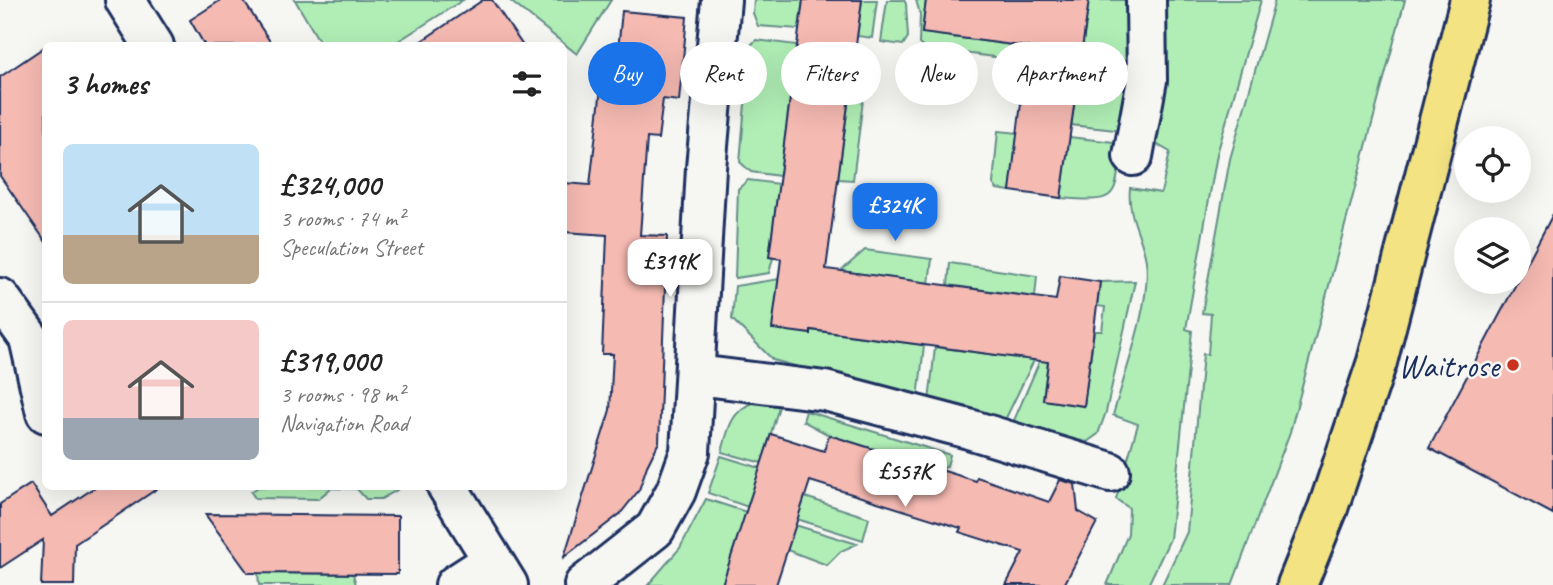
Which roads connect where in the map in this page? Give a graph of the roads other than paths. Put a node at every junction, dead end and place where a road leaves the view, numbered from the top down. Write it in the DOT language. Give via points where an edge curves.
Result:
graph roads {
  1 [pos="125,0"];
  2 [pos="720,0"];
  3 [pos="1146,0"];
  4 [pos="1470,0"];
  5 [pos="151,42"];
  6 [pos="1133,156"];
  7 [pos="0,298"];
  8 [pos="697,375"];
  9 [pos="42,395"];
  10 [pos="1110,472"];
  11 [pos="449,490"];
  12 [pos="500,573"];
  13 [pos="455,585"];
  14 [pos="584,585"];
  15 [pos="1297,585"];
  1 -- 5 [label="street"];
  2 -- 8 [label="street" via="706,169"];
  3 -- 6 [label="street" via="1147,80"];
  4 -- 15 [label="main road" via="1377,362"];
  7 -- 9 [label="street" via="29,338"];
  8 -- 10 [label="street" via="825,391"];
  8 -- 14 [label="street" via="690,452 676,491 655,529"];
  11 -- 12 [label="street"];
  12 -- 13 [label="street"];
}
